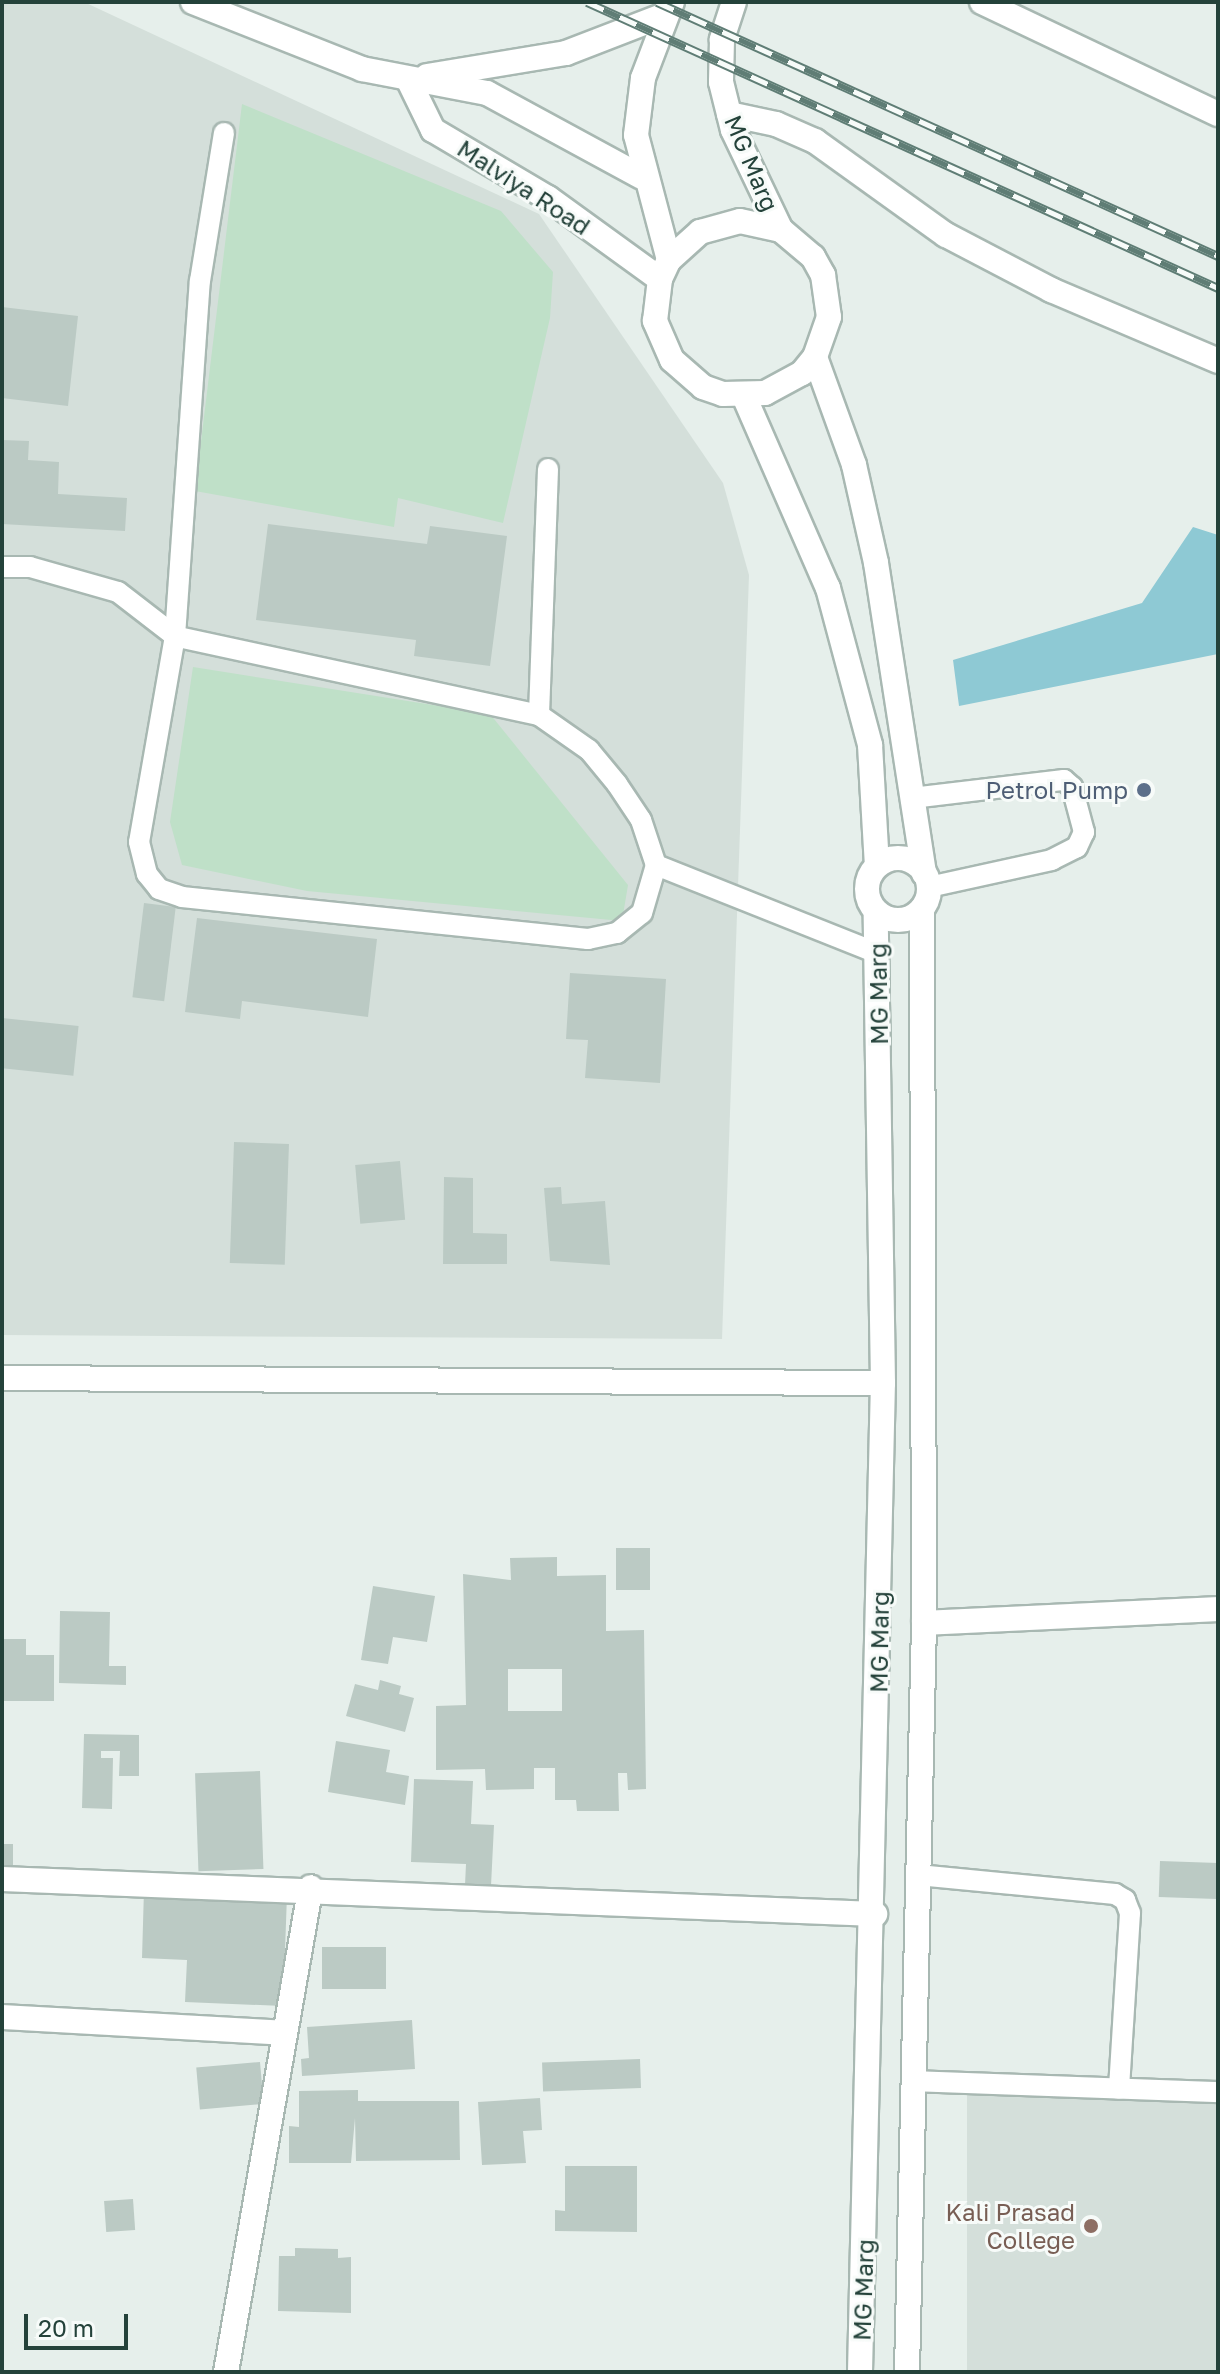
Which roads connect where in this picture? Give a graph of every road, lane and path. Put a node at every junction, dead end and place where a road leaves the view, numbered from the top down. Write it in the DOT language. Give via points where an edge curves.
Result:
graph roads {
  1 [pos="193,2"];
  2 [pos="734,2"];
  3 [pos="982,2"];
  4 [pos="670,8"];
  5 [pos="408,79"];
  6 [pos="729,114"];
  7 [pos="1218,114"];
  8 [pos="224,133"];
  9 [pos="642,177"];
  10 [pos="781,230"];
  11 [pos="664,270"];
  12 [pos="815,357"];
  13 [pos="1218,361"];
  14 [pos="744,396"];
  15 [pos="548,469"];
  16 [pos="2,567"];
  17 [pos="175,636"];
  18 [pos="539,715"];
  19 [pos="912,798"];
  20 [pos="656,865"];
  21 [pos="877,866"];
  22 [pos="925,890"];
  23 [pos="876,912"];
  24 [pos="877,953"];
  25 [pos="2,1378"];
  26 [pos="883,1383"];
  27 [pos="1218,1609"];
  28 [pos="924,1623"];
  29 [pos="918,1875"];
  30 [pos="2,1879"];
  31 [pos="311,1887"];
  32 [pos="875,1914"];
  33 [pos="2,2017"];
  34 [pos="285,2033"];
  35 [pos="914,2081"];
  36 [pos="1119,2089"];
  37 [pos="1218,2092"];
  38 [pos="226,2372"];
  39 [pos="860,2372"];
  40 [pos="907,2372"];
  1 -- 5 [label="main road" via="362,69"];
  2 -- 6 [label="main road, MG Marg" via="722,40 721,82"];
  3 -- 7 [label="main road"];
  4 -- 5 [label="main road" via="566,53"];
  4 -- 9 [label="main road" via="643,78 636,135"];
  5 -- 9 [label="main road" via="487,93"];
  5 -- 11 [label="main road, Malviya Road" via="433,130"];
  6 -- 10 [label="main road, MG Marg"];
  6 -- 13 [label="main road" via="815,141 946,235 1051,290"];
  8 -- 17 [label="lane" via="200,281"];
  9 -- 11 [label="main road"];
  10 -- 11 [label="main road" via="740,221 719,224 700,232"];
  10 -- 12 [label="main road" via="813,257 826,286 829,317"];
  11 -- 14 [label="main road" via="655,321 672,360 703,387"];
  12 -- 14 [label="main road" via="785,385"];
  12 -- 19 [label="main road" via="854,465 876,563"];
  14 -- 21 [label="main road, MG Marg" via="828,588 870,745"];
  15 -- 18 [label="lane"];
  16 -- 17 [label="lane" via="30,567 118,592"];
  17 -- 18 [label="lane"];
  17 -- 20 [label="lane" via="139,842 147,874 159,889 182,897 588,939 617,933 642,913"];
  18 -- 20 [label="lane" via="589,750 617,784 641,820"];
  19 -- 22 [label="main road"];
  19 -- 22 [label="lane" via="1064,780 1072,787 1084,832 1077,847 1052,860"];
  20 -- 24 [label="lane"];
  21 -- 22 [label="main road" via="905,859"];
  21 -- 23 [label="main road, MG Marg" via="867,893"];
  22 -- 23 [label="main road, MG Marg" via="895,920"];
  22 -- 28 [label="main road"];
  23 -- 24 [label="main road, MG Marg"];
  24 -- 26 [label="main road, MG Marg"];
  25 -- 26 [label="main road"];
  26 -- 32 [label="main road, MG Marg"];
  27 -- 28 [label="main road"];
  28 -- 29 [label="main road"];
  29 -- 35 [label="main road"];
  29 -- 36 [label="lane" via="1115,1894 1125,1900 1130,1913"];
  30 -- 31 [label="main road"];
  31 -- 32 [label="main road"];
  31 -- 34 [label="main road"];
  32 -- 39 [label="main road, MG Marg"];
  33 -- 34 [label="main road"];
  34 -- 38 [label="main road"];
  35 -- 36 [label="lane"];
  35 -- 40 [label="main road"];
  36 -- 37 [label="lane"];
}
